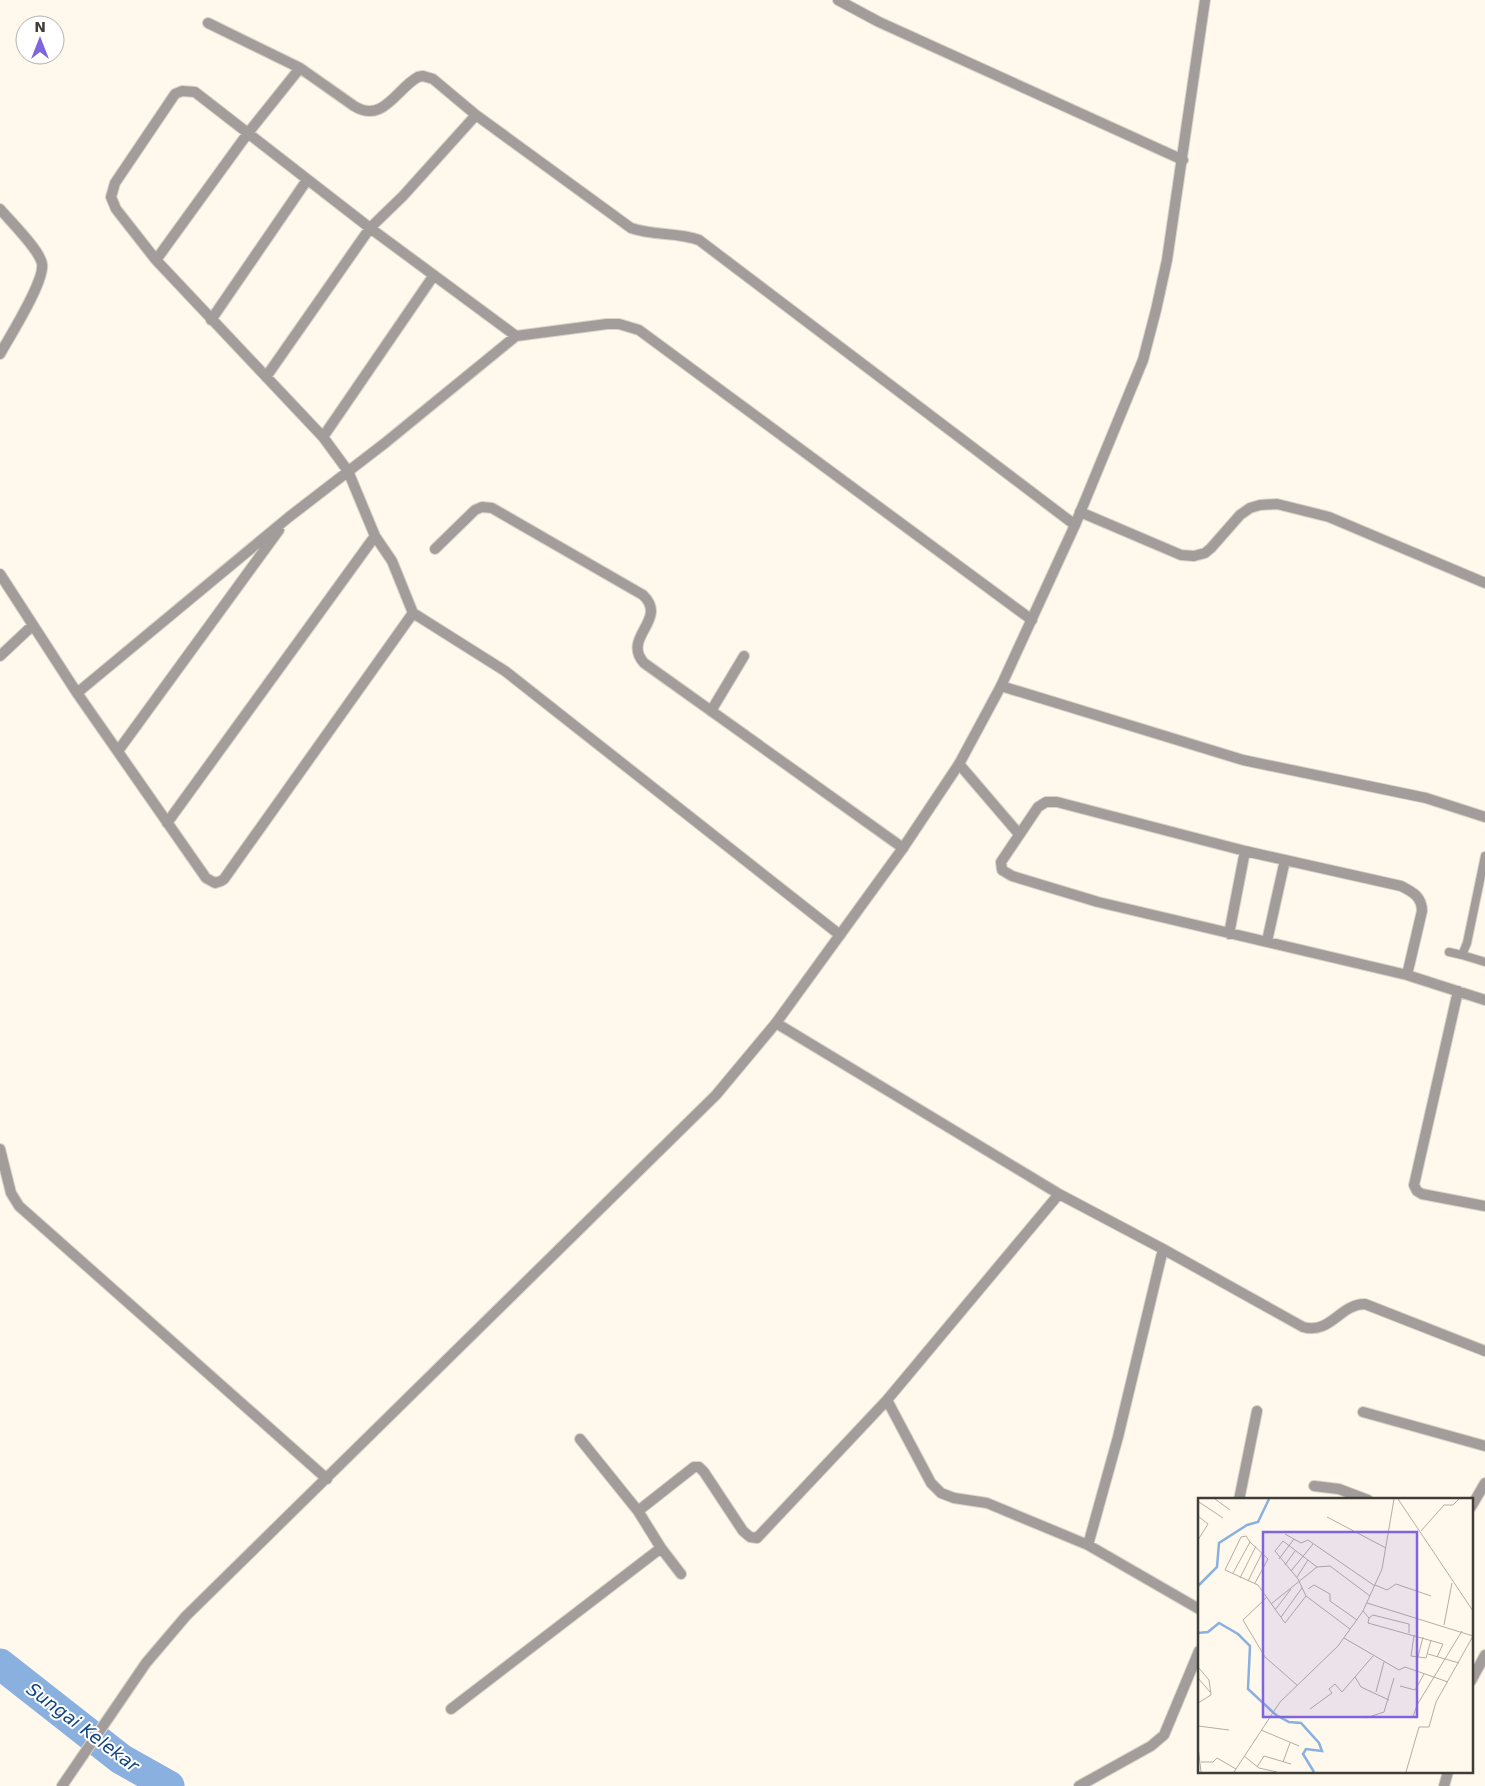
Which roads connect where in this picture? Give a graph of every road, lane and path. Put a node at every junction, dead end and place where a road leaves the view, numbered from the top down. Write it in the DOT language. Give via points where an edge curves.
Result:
graph roads {
  1 [pos="838,0"];
  2 [pos="1205,0"];
  3 [pos="208,23"];
  4 [pos="300,68"];
  5 [pos="476,116"];
  6 [pos="248,133"];
  7 [pos="1183,160"];
  8 [pos="307,180"];
  9 [pos="0,209"];
  10 [pos="370,228"];
  11 [pos="156,260"];
  12 [pos="434,275"];
  13 [pos="211,320"];
  14 [pos="516,336"];
  15 [pos="0,354"];
  16 [pos="266,377"];
  17 [pos="323,437"];
  18 [pos="348,472"];
  19 [pos="1080,512"];
  20 [pos="289,517"];
  21 [pos="1075,525"];
  22 [pos="375,536"];
  23 [pos="436,549"];
  24 [pos="0,574"];
  25 [pos="1485,583"];
  26 [pos="413,614"];
  27 [pos="1032,620"];
  28 [pos="33,625"];
  29 [pos="0,656"];
  30 [pos="744,656"];
  31 [pos="1001,686"];
  32 [pos="77,693"];
  33 [pos="711,711"];
  34 [pos="118,751"];
  35 [pos="959,764"];
  36 [pos="1485,817"];
  37 [pos="168,823"];
  38 [pos="1019,834"];
  39 [pos="903,848"];
  40 [pos="1245,851"];
  41 [pos="1485,856"];
  42 [pos="1285,860"];
  43 [pos="1229,934"];
  44 [pos="840,935"];
  45 [pos="1267,941"];
  46 [pos="1449,952"];
  47 [pos="1462,955"];
  48 [pos="1485,962"];
  49 [pos="1407,975"];
  50 [pos="1458,991"];
  51 [pos="1485,1000"];
  52 [pos="776,1022"];
  53 [pos="0,1149"];
  54 [pos="1059,1194"];
  55 [pos="1485,1206"];
  56 [pos="1164,1248"];
  57 [pos="1485,1350"];
  58 [pos="887,1400"];
  59 [pos="1257,1411"];
  60 [pos="1363,1412"];
  61 [pos="580,1440"];
  62 [pos="1485,1446"];
  63 [pos="327,1479"];
  64 [pos="1485,1483"];
  65 [pos="1314,1486"];
  66 [pos="1239,1498"];
  67 [pos="1363,1498"];
  68 [pos="1472,1505"];
  69 [pos="638,1511"];
  70 [pos="1088,1545"];
  71 [pos="661,1548"];
  72 [pos="681,1574"];
  73 [pos="1198,1608"];
  74 [pos="1198,1652"];
  75 [pos="1485,1655"];
  76 [pos="1472,1679"];
  77 [pos="450,1709"];
  78 [pos="62,1786"];
  79 [pos="1079,1786"];
  1 -- 7 [label="street" via="879,22"];
  2 -- 7 [label="street"];
  3 -- 4 [label="street"];
  4 -- 5 [label="street" via="358,108 372,111 382,108 414,79 426,76 433,78"];
  4 -- 6 [label="street"];
  5 -- 10 [label="street"];
  5 -- 21 [label="street" via="632,228 699,240"];
  6 -- 8 [label="street"];
  6 -- 11 [label="street"];
  6 -- 11 [label="street" via="194,92 174,94 168,102 115,183 111,196 116,209"];
  7 -- 19 [label="street" via="1167,260 1142,360"];
  8 -- 10 [label="street"];
  8 -- 13 [label="street"];
  9 -- 15 [label="street" via="39,254 42,274"];
  10 -- 12 [label="street"];
  10 -- 16 [label="street"];
  11 -- 13 [label="street"];
  12 -- 14 [label="street"];
  12 -- 17 [label="street"];
  13 -- 16 [label="street"];
  14 -- 18 [label="street"];
  14 -- 27 [label="street" via="607,324 639,330"];
  16 -- 17 [label="street"];
  17 -- 18 [label="street"];
  18 -- 20 [label="street"];
  18 -- 22 [label="street"];
  19 -- 21 [label="street"];
  19 -- 25 [label="street" via="1181,555 1194,556 1211,548 1250,508 1277,504 1329,517"];
  20 -- 32 [label="street"];
  20 -- 34 [label="street"];
  21 -- 27 [label="street"];
  22 -- 26 [label="street" via="392,561"];
  22 -- 37 [label="street"];
  23 -- 33 [label="street" via="475,510 492,508 643,595 652,610 638,639 640,659"];
  24 -- 28 [label="street"];
  26 -- 37 [label="street" via="221,881 212,882 206,878"];
  26 -- 44 [label="street" via="505,672"];
  27 -- 31 [label="street"];
  28 -- 29 [label="street"];
  28 -- 32 [label="street"];
  30 -- 33 [label="street"];
  31 -- 35 [label="street"];
  31 -- 36 [label="street" via="1244,760 1426,798"];
  32 -- 34 [label="street"];
  33 -- 39 [label="street"];
  34 -- 37 [label="street"];
  35 -- 38 [label="street"];
  35 -- 39 [label="street"];
  38 -- 40 [label="street" via="1042,804 1057,802"];
  38 -- 43 [label="street" via="1001,862 1002,870 1012,876 1098,902"];
  39 -- 44 [label="street"];
  40 -- 42 [label="street"];
  40 -- 43 [label="street"];
  41 -- 47 [label="lane"];
  42 -- 45 [label="street"];
  42 -- 49 [label="street" via="1402,886 1412,892 1422,911"];
  43 -- 45 [label="street"];
  44 -- 52 [label="street"];
  45 -- 49 [label="street"];
  46 -- 47 [label="lane"];
  47 -- 48 [label="lane"];
  49 -- 50 [label="street"];
  50 -- 51 [label="street"];
  50 -- 55 [label="street" via="1414,1185 1422,1194"];
  52 -- 54 [label="street"];
  52 -- 63 [label="street" via="716,1095"];
  53 -- 63 [label="street" via="12,1193 19,1206"];
  54 -- 56 [label="street"];
  54 -- 58 [label="street"];
  56 -- 57 [label="street" via="1303,1327 1322,1327 1352,1307 1365,1304"];
  56 -- 70 [label="street"];
  58 -- 69 [label="street" via="757,1538 743,1531 697,1466"];
  58 -- 70 [label="street" via="931,1483 941,1493 987,1503"];
  59 -- 66 [label="street"];
  60 -- 62 [label="street"];
  61 -- 69 [label="street"];
  63 -- 78 [label="street" via="165,1638"];
  64 -- 68 [label="street"];
  65 -- 67 [label="street" via="1339,1489"];
  69 -- 71 [label="street"];
  70 -- 73 [label="street"];
  71 -- 72 [label="street"];
  71 -- 77 [label="street"];
  74 -- 79 [label="street" via="1164,1736"];
  75 -- 76 [label="street"];
}
